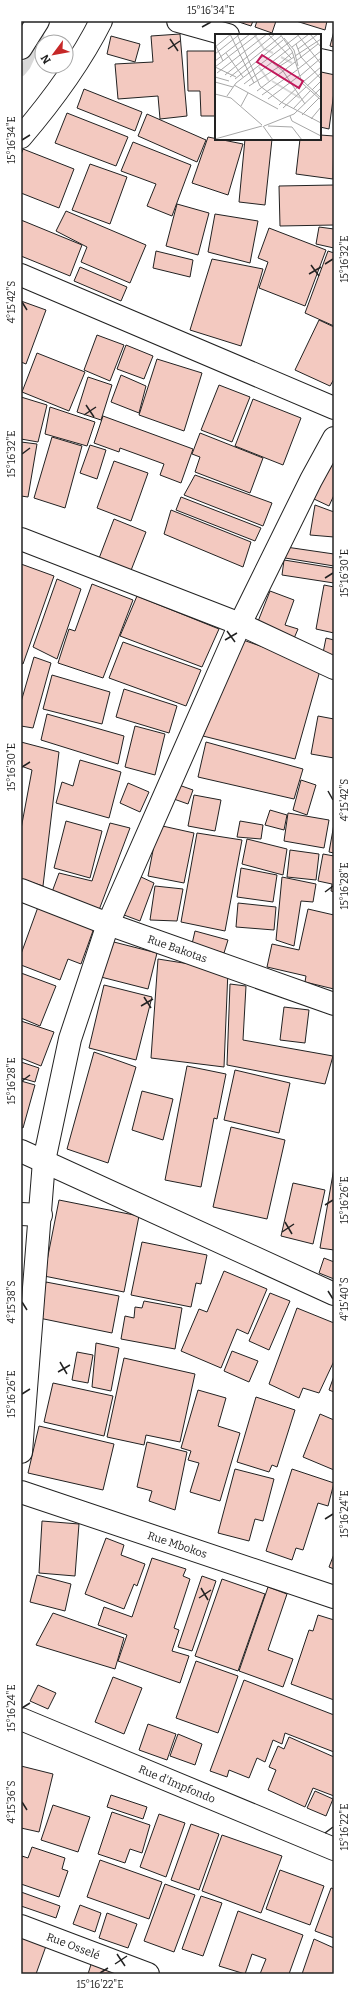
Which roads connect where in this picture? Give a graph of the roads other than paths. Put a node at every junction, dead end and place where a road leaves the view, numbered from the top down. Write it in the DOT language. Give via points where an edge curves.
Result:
graph roads {
  1 [pos="38,21"];
  2 [pos="101,21"];
  3 [pos="178,21"];
  4 [pos="224,34"];
  5 [pos="21,48"];
  6 [pos="321,60"];
  7 [pos="334,63"];
  8 [pos="21,137"];
  9 [pos="21,275"];
  10 [pos="334,408"];
  11 [pos="334,438"];
  12 [pos="21,539"];
  13 [pos="240,624"];
  14 [pos="334,668"];
  15 [pos="21,890"];
  16 [pos="108,924"];
  17 [pos="334,1004"];
  18 [pos="21,1151"];
  19 [pos="44,1161"];
  20 [pos="31,1215"];
  21 [pos="334,1294"];
  22 [pos="21,1452"];
  23 [pos="21,1492"];
  24 [pos="334,1597"];
  25 [pos="21,1719"];
  26 [pos="334,1849"];
  27 [pos="21,1926"];
  28 [pos="148,1974"];
  1 -- 5 [label="street"];
  2 -- 8 [label="street" via="48,104"];
  3 -- 4 [label="street"];
  6 -- 7 [label="street"];
  9 -- 10 [label="street"];
  11 -- 13 [label="street"];
  12 -- 13 [label="street"];
  13 -- 14 [label="street"];
  13 -- 16 [label="street"];
  15 -- 16 [label="street, Rue Bakotas"];
  16 -- 17 [label="street, Rue Bakotas"];
  16 -- 19 [label="street" via="70,1039"];
  18 -- 19 [label="street"];
  19 -- 20 [label="street"];
  19 -- 21 [label="street"];
  20 -- 22 [label="street"];
  23 -- 24 [label="street, Rue Mbokos"];
  25 -- 26 [label="street, Rue d'Impfondo"];
  27 -- 28 [label="street, Rue Osselé"];
}
